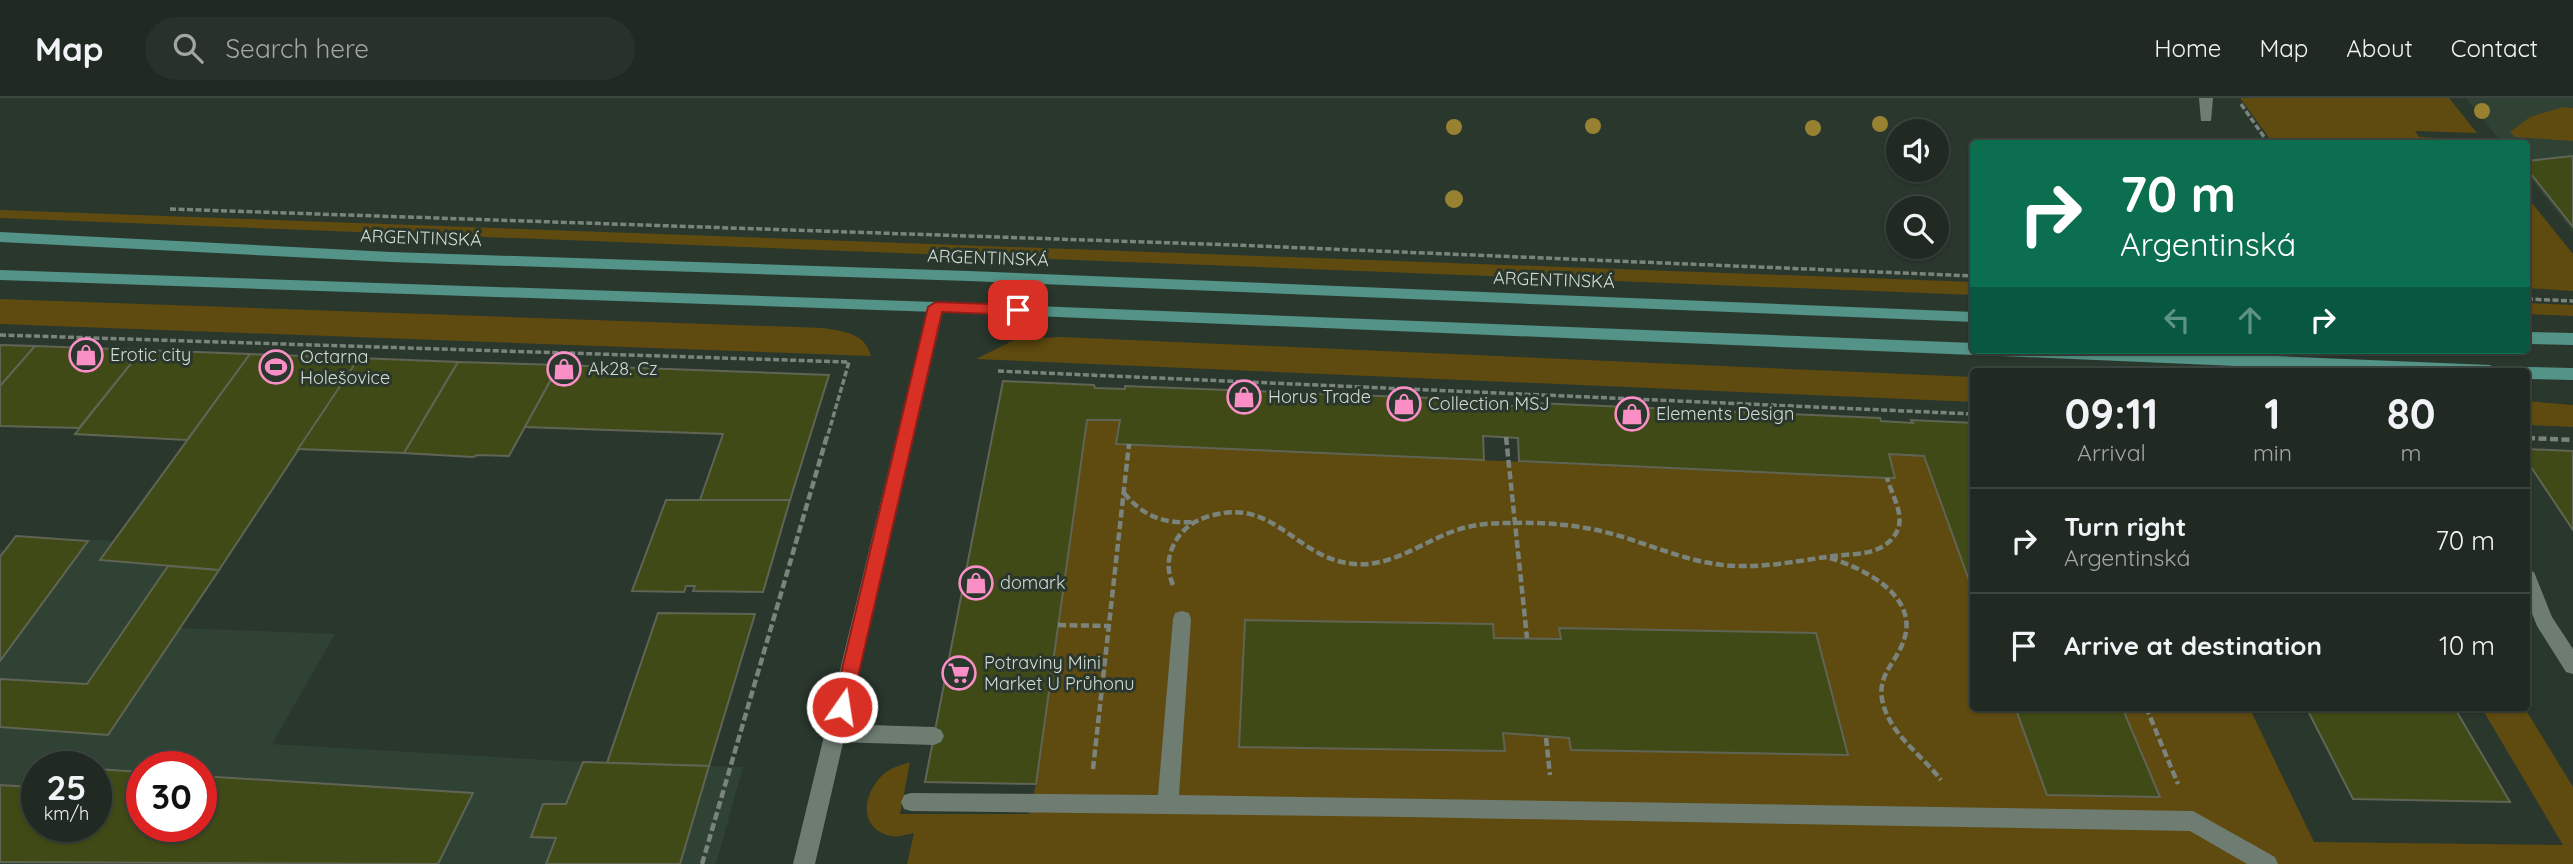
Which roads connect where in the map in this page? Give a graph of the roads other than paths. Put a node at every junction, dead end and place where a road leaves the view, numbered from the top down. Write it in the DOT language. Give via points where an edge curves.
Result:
graph roads {
  1 [pos="2206,98"];
  2 [pos="2206,118"];
  3 [pos="0,237"];
  4 [pos="0,275"];
  5 [pos="936,307"];
  6 [pos="1970,317"];
  7 [pos="2530,338"];
  8 [pos="2573,339"];
  9 [pos="1970,349"];
  10 [pos="2084,354"];
  11 [pos="2376,368"];
  12 [pos="2530,373"];
  13 [pos="2573,374"];
  14 [pos="2530,585"];
  15 [pos="1182,619"];
  16 [pos="2573,666"];
  17 [pos="836,733"];
  18 [pos="934,736"];
  19 [pos="911,803"];
  20 [pos="1168,805"];
  21 [pos="804,864"];
  22 [pos="2267,864"];
  1 -- 2 [label="street"];
  3 -- 6 [label="main road, ARGENTINSKÁ" via="377,256"];
  4 -- 5 [label="main road"];
  5 -- 9 [label="main road"];
  5 -- 17 [label="street"];
  7 -- 8 [label="main road"];
  10 -- 11 [label="main road"];
  12 -- 13 [label="main road"];
  14 -- 16 [label="street" via="2544,620"];
  15 -- 20 [label="street"];
  17 -- 18 [label="street"];
  17 -- 21 [label="street"];
  19 -- 20 [label="street"];
  20 -- 22 [label="street" via="2193,821"];
}
